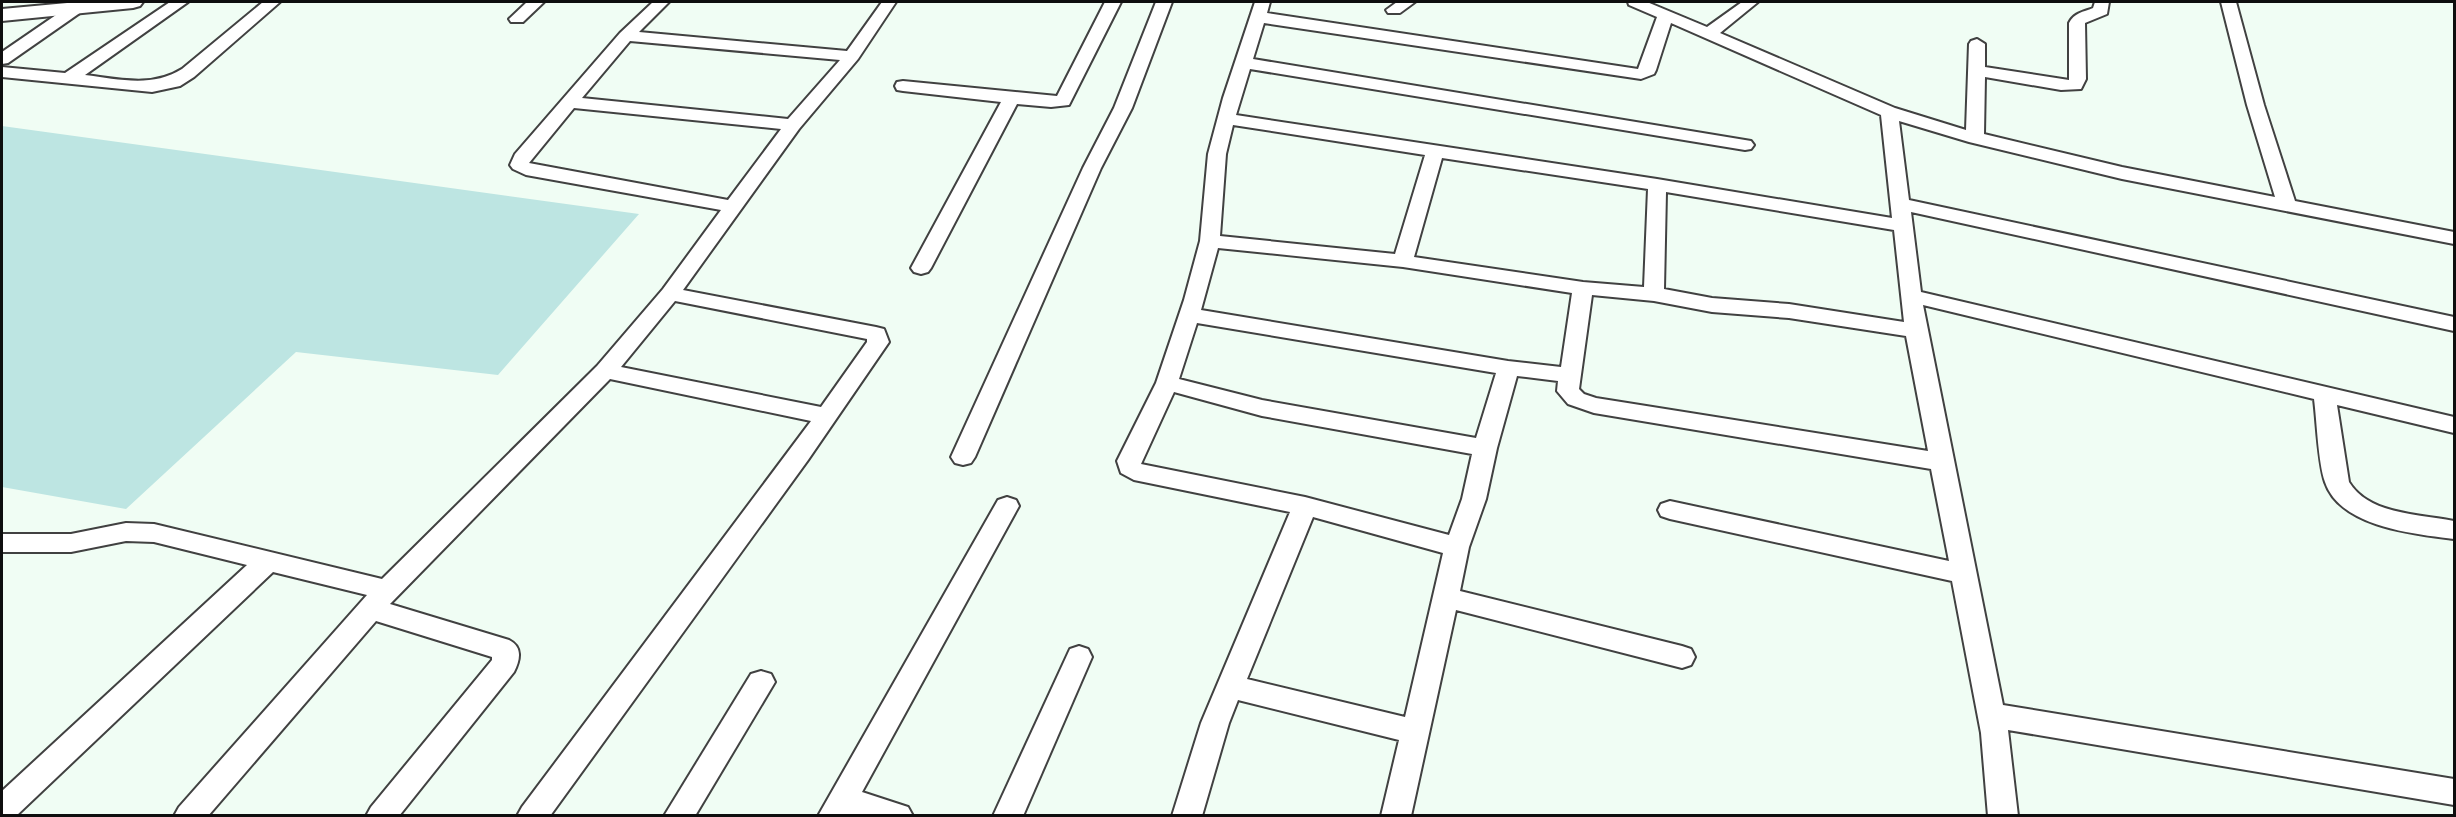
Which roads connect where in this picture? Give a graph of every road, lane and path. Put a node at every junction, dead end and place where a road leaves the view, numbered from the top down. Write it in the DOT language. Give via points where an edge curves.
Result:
graph roads {
  1 [pos="133,2"];
  2 [pos="180,2"];
  3 [pos="272,2"];
  4 [pos="536,2"];
  5 [pos="661,2"];
  6 [pos="889,2"];
  7 [pos="1113,2"];
  8 [pos="1164,2"];
  9 [pos="1751,2"];
  10 [pos="2102,2"];
  11 [pos="2229,2"];
  12 [pos="1643,3"];
  13 [pos="78,7"];
  14 [pos="1261,9"];
  15 [pos="2,15"];
  16 [pos="1666,15"];
  17 [pos="517,19"];
  18 [pos="1709,34"];
  19 [pos="626,36"];
  20 [pos="1977,44"];
  21 [pos="852,56"];
  22 [pos="2,59"];
  23 [pos="1244,63"];
  24 [pos="1976,70"];
  25 [pos="2,72"];
  26 [pos="68,79"];
  27 [pos="903,86"];
  28 [pos="1012,97"];
  29 [pos="570,102"];
  30 [pos="1889,112"];
  31 [pos="1227,119"];
  32 [pos="793,125"];
  33 [pos="1975,138"];
  34 [pos="1745,145"];
  35 [pos="1435,150"];
  36 [pos="1657,184"];
  37 [pos="734,207"];
  38 [pos="2288,207"];
  39 [pos="1902,215"];
  40 [pos="2454,238"];
  41 [pos="1210,241"];
  42 [pos="1403,261"];
  43 [pos="921,268"];
  44 [pos="1583,288"];
  45 [pos="670,294"];
  46 [pos="1654,294"];
  47 [pos="1912,296"];
  48 [pos="1188,315"];
  49 [pos="2454,324"];
  50 [pos="1916,331"];
  51 [pos="1508,368"];
  52 [pos="605,370"];
  53 [pos="1569,375"];
  54 [pos="1167,384"];
  55 [pos="2324,393"];
  56 [pos="827,416"];
  57 [pos="2454,425"];
  58 [pos="1485,448"];
  59 [pos="963,457"];
  60 [pos="1942,462"];
  61 [pos="1007,506"];
  62 [pos="1305,506"];
  63 [pos="1670,510"];
  64 [pos="2454,531"];
  65 [pos="2,543"];
  66 [pos="1457,547"];
  67 [pos="267,562"];
  68 [pos="1964,574"];
  69 [pos="1445,597"];
  70 [pos="379,600"];
  71 [pos="1079,657"];
  72 [pos="1682,657"];
  73 [pos="760,682"];
  74 [pos="1230,687"];
  75 [pos="1991,715"];
  76 [pos="1413,731"];
  77 [pos="2454,792"];
  78 [pos="837,808"];
  79 [pos="2,810"];
  80 [pos="189,816"];
  81 [pos="381,816"];
  82 [pos="532,816"];
  83 [pos="679,816"];
  84 [pos="898,816"];
  85 [pos="1008,816"];
  86 [pos="1187,816"];
  87 [pos="1396,816"];
  88 [pos="2003,816"];
  1 -- 13 [label="street"];
  2 -- 26 [label="street"];
  3 -- 26 [label="street" via="174,82 152,87"];
  4 -- 17 [label="street"];
  5 -- 19 [label="street"];
  6 -- 21 [label="street"];
  7 -- 28 [label="street" via="1063,101"];
  8 -- 59 [label="street" via="1123,108 1092,168"];
  9 -- 18 [label="street"];
  10 -- 24 [label="street" via="2101,11 2077,23 2075,85"];
  11 -- 38 [label="street" via="2271,160"];
  12 -- 16 [label="street"];
  13 -- 15 [label="street"];
  13 -- 22 [label="street"];
  14 -- 16 [label="street" via="1641,74 1648,70"];
  14 -- 23 [label="street"];
  16 -- 18 [label="street"];
  18 -- 30 [label="street"];
  19 -- 21 [label="street"];
  19 -- 29 [label="street"];
  20 -- 24 [label="street"];
  21 -- 32 [label="street"];
  23 -- 31 [label="street"];
  23 -- 34 [label="street"];
  24 -- 33 [label="street"];
  25 -- 26 [label="street"];
  27 -- 28 [label="street"];
  28 -- 43 [label="street"];
  29 -- 32 [label="street"];
  29 -- 37 [label="street" via="521,158 520,166"];
  30 -- 33 [label="street"];
  30 -- 39 [label="street"];
  31 -- 35 [label="street"];
  31 -- 41 [label="street" via="1217,154"];
  32 -- 37 [label="street"];
  33 -- 38 [label="street"];
  35 -- 36 [label="street"];
  35 -- 42 [label="street"];
  36 -- 39 [label="street"];
  36 -- 46 [label="street"];
  37 -- 45 [label="street"];
  38 -- 40 [label="street"];
  39 -- 47 [label="street"];
  39 -- 49 [label="street"];
  41 -- 42 [label="street"];
  41 -- 48 [label="street"];
  42 -- 44 [label="street"];
  44 -- 46 [label="street"];
  44 -- 53 [label="street"];
  45 -- 52 [label="street"];
  45 -- 56 [label="street" via="876,334 879,342"];
  46 -- 50 [label="street"];
  47 -- 50 [label="street"];
  47 -- 55 [label="street"];
  48 -- 51 [label="street"];
  48 -- 54 [label="street"];
  50 -- 60 [label="street"];
  51 -- 53 [label="street"];
  51 -- 58 [label="street"];
  52 -- 56 [label="street"];
  52 -- 70 [label="street"];
  53 -- 60 [label="street" via="1570,394 1594,405"];
  54 -- 58 [label="street" via="1262,408"];
  54 -- 62 [label="street" via="1129,461 1131,470"];
  55 -- 57 [label="street"];
  55 -- 64 [label="street" via="2337,482 2344,495 2353,504 2376,513"];
  56 -- 82 [label="street"];
  58 -- 66 [label="street" via="1474,499"];
  60 -- 68 [label="street"];
  61 -- 78 [label="street"];
  62 -- 66 [label="street"];
  62 -- 74 [label="street"];
  63 -- 68 [label="street"];
  65 -- 67 [label="street" via="71,543 126,532 154,532"];
  66 -- 69 [label="street"];
  67 -- 70 [label="street"];
  67 -- 79 [label="street"];
  68 -- 75 [label="street"];
  69 -- 72 [label="street"];
  69 -- 76 [label="street"];
  70 -- 80 [label="street"];
  70 -- 81 [label="street" via="506,651 505,664"];
  71 -- 85 [label="street"];
  73 -- 83 [label="street"];
  74 -- 76 [label="street"];
  74 -- 86 [label="street"];
  75 -- 77 [label="street"];
  75 -- 88 [label="street"];
  76 -- 87 [label="street"];
  78 -- 84 [label="street"];
}
